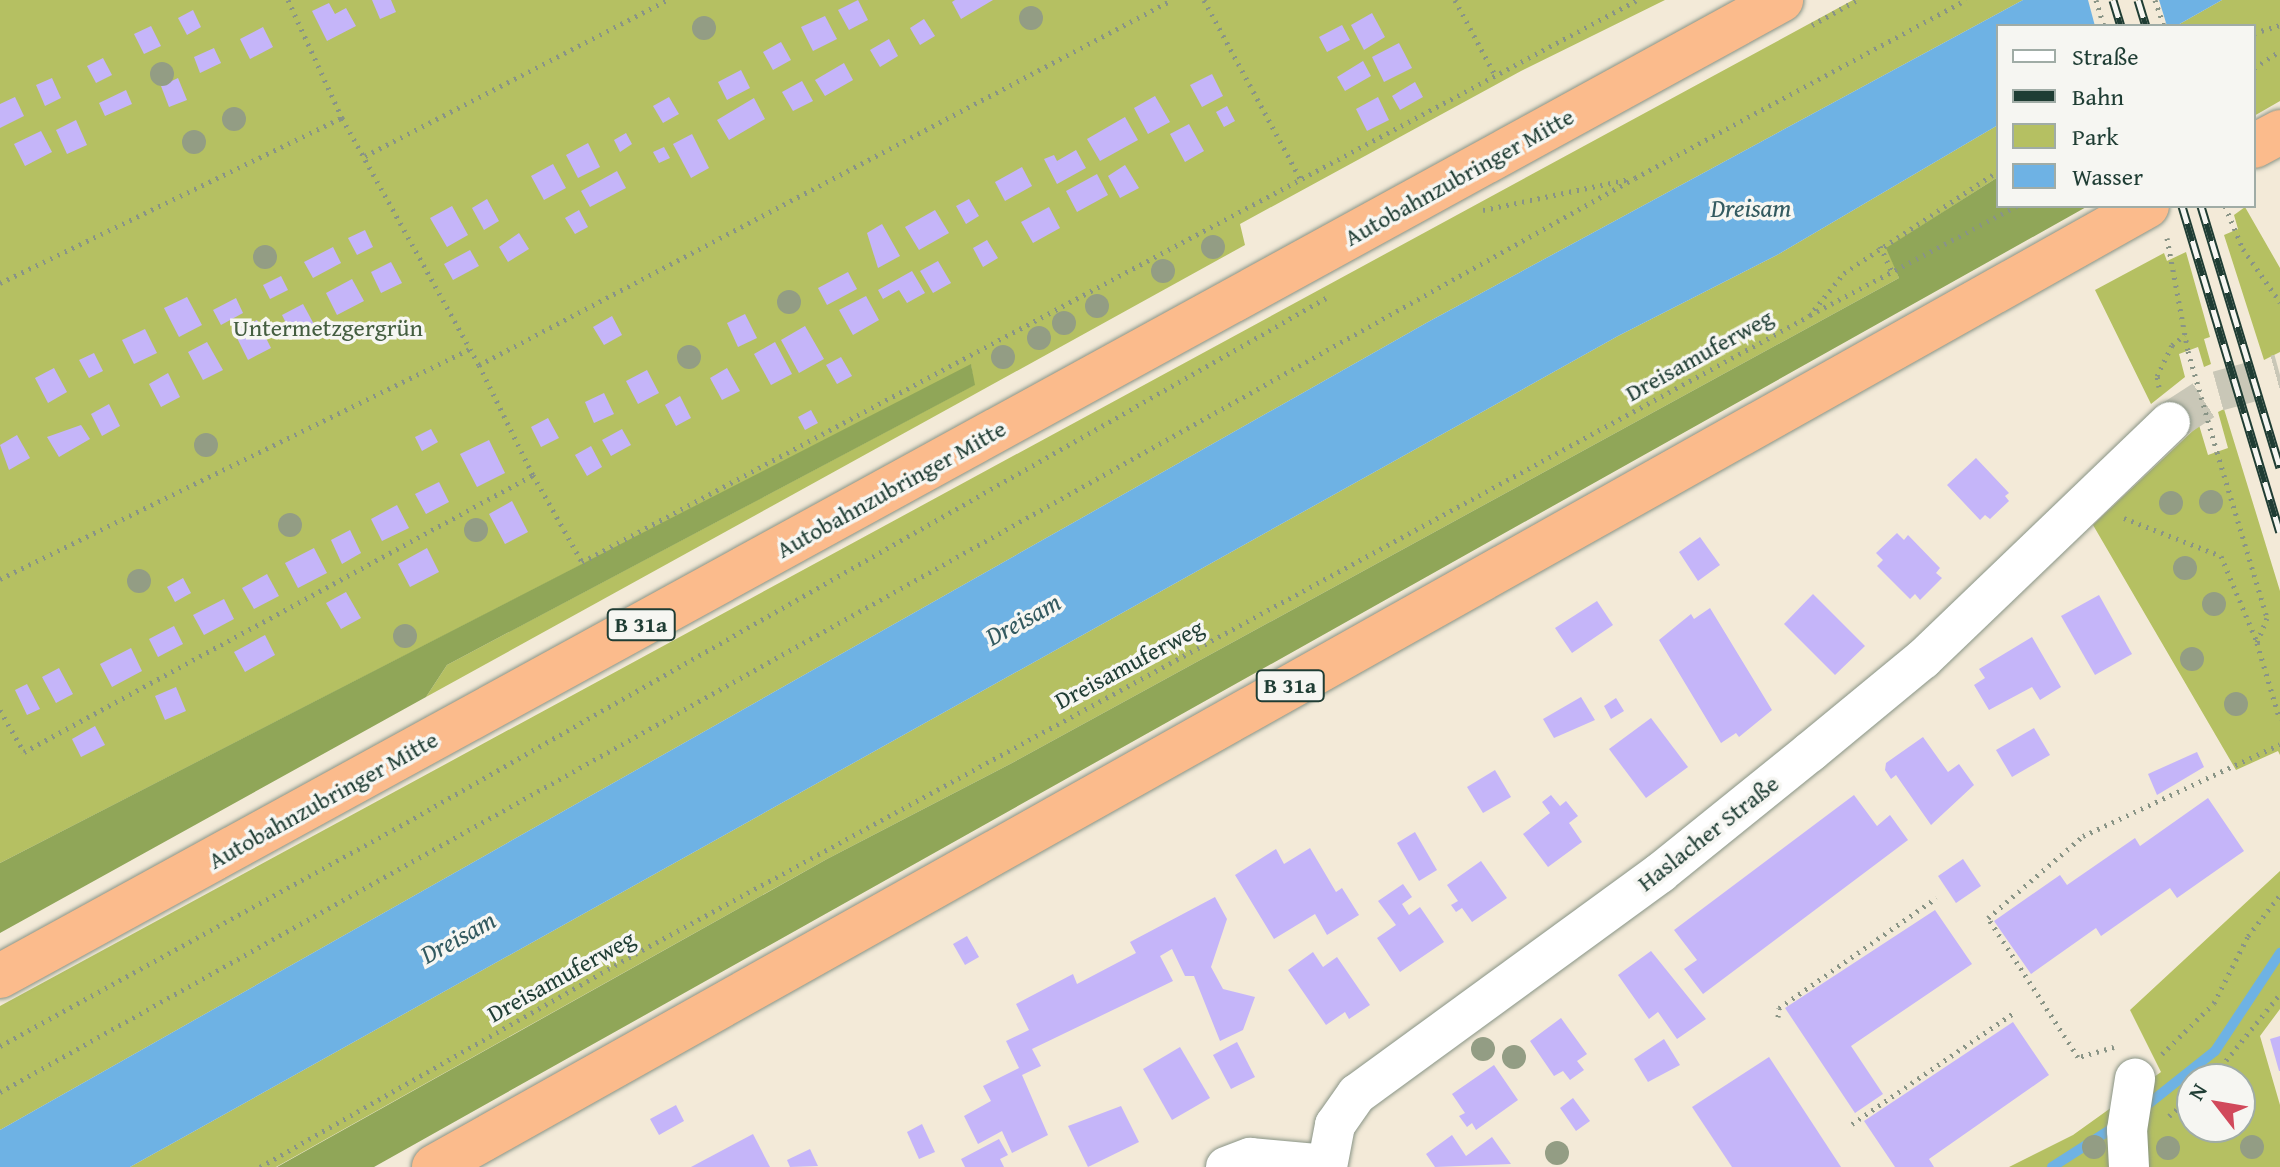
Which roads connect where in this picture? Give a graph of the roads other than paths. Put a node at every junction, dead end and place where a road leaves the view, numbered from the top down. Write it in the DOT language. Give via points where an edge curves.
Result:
graph roads {
  1 [pos="1781,0"];
  2 [pos="2280,132"];
  3 [pos="2256,145"];
  4 [pos="2143,208"];
  5 [pos="2166,410"];
  6 [pos="0,976"];
  7 [pos="1327,1166"];
  8 [pos="434,1167"];
  9 [pos="1226,1167"];
  1 -- 6 [label="highway, Autobahnzubringer Mitte / B 31a"];
  2 -- 3 [label="highway"];
  4 -- 8 [label="highway, B 31a"];
  5 -- 7 [label="street, Haslacher Straße" via="2099,492 1923,659 1660,873 1357,1094 1335,1125"];
  7 -- 9 [label="street, Haslacher Straße" via="1250,1158"];
}
